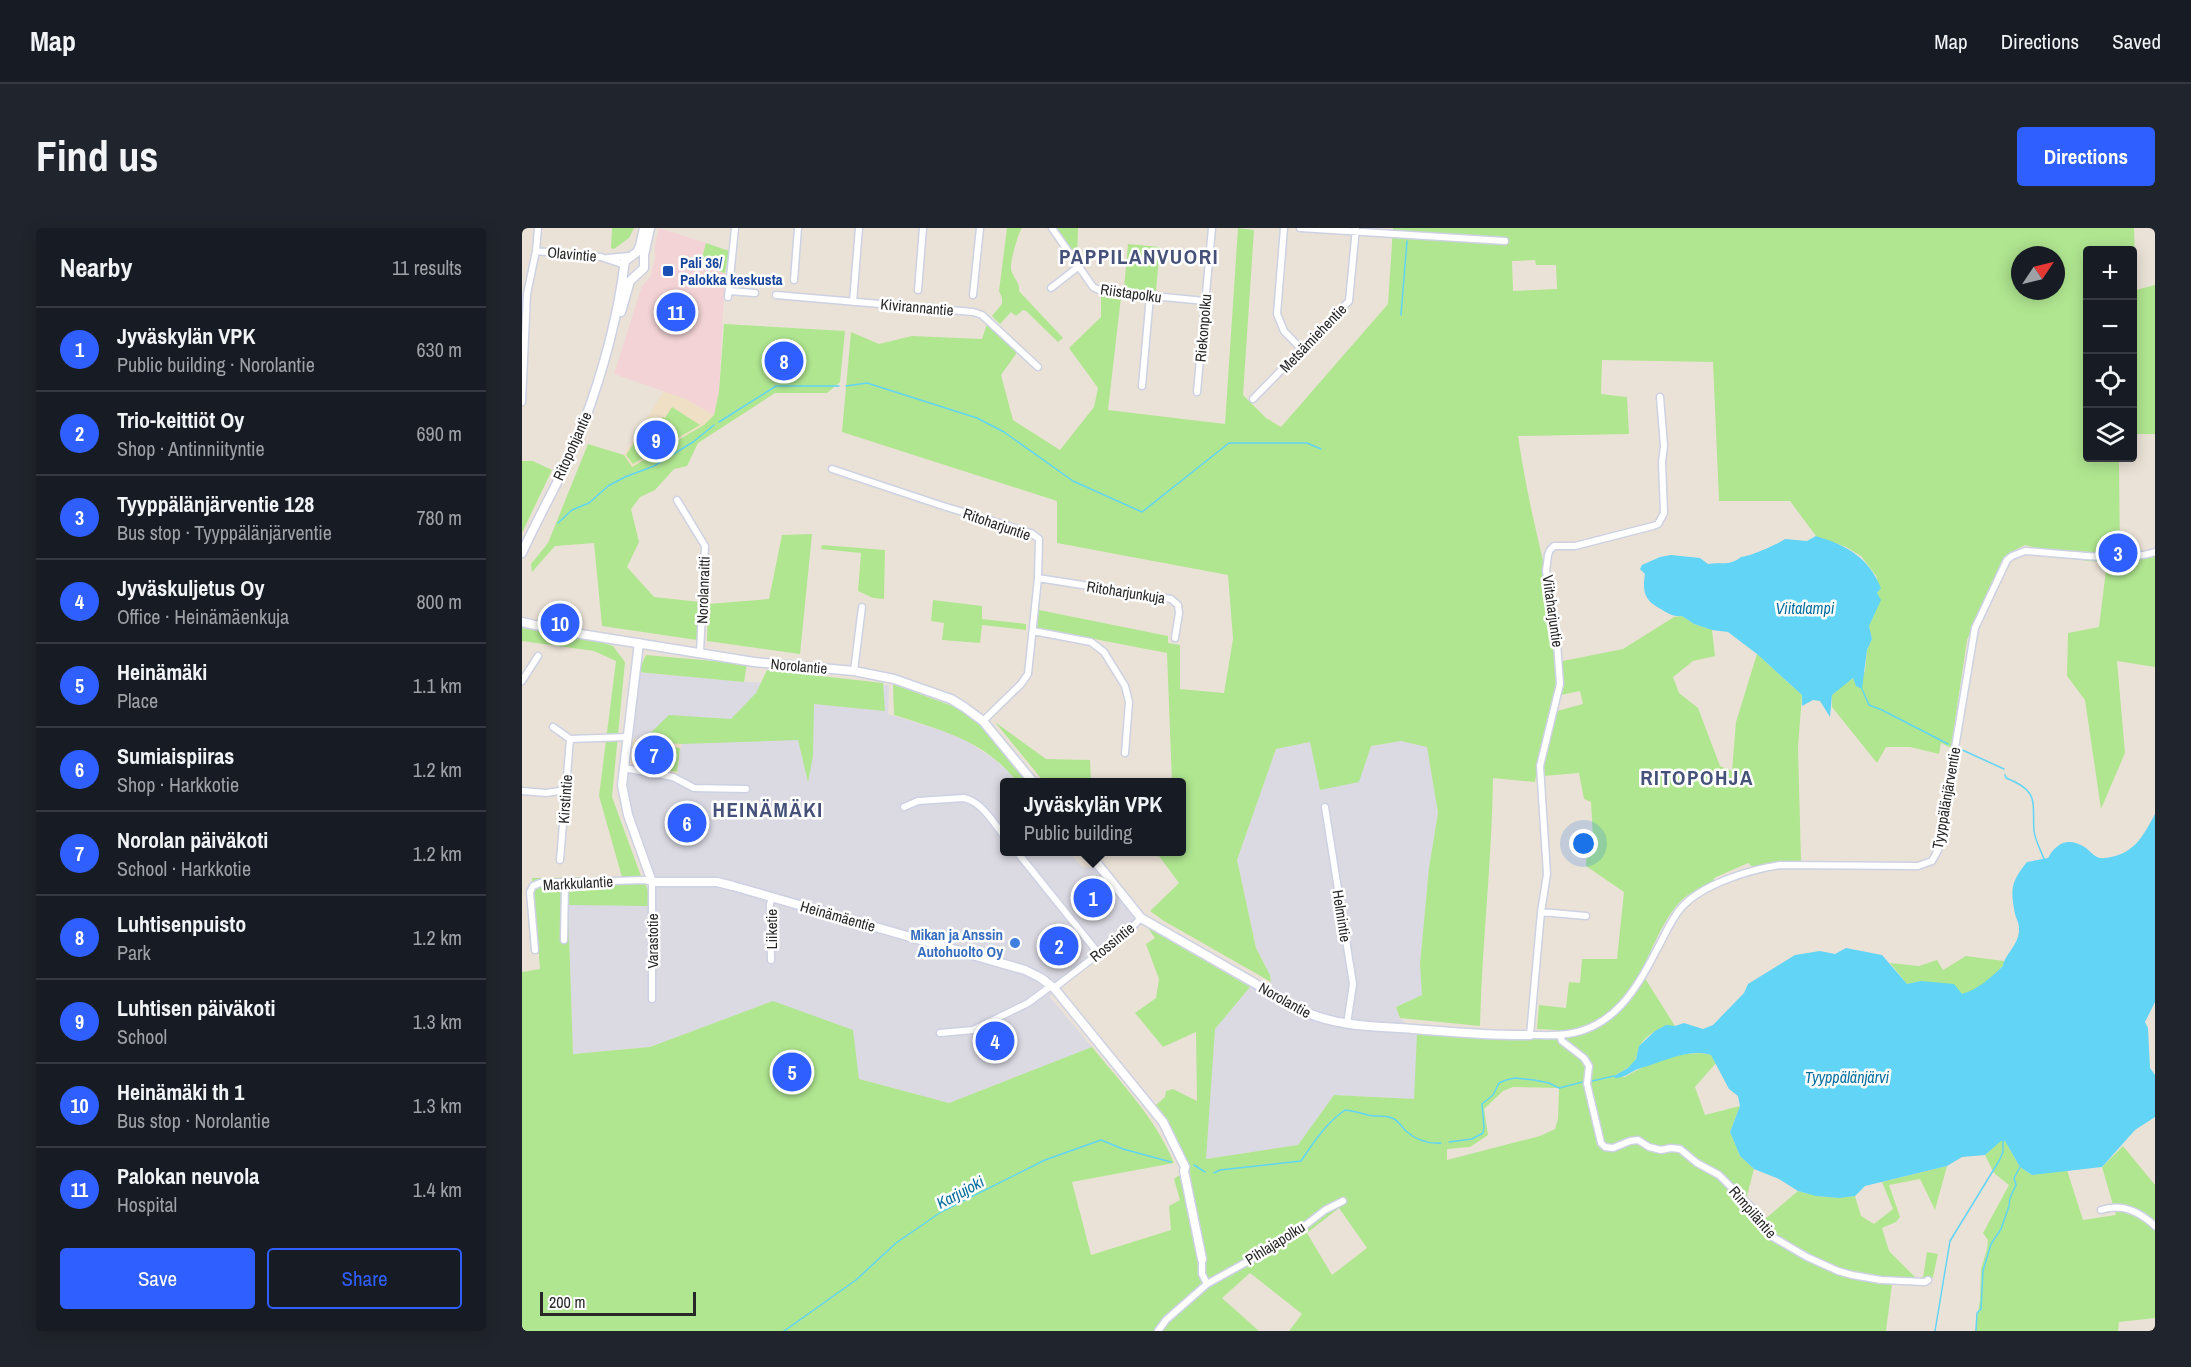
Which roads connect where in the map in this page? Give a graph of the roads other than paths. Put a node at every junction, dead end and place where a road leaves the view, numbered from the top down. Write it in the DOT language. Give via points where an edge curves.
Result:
graph roads {
  1 [pos="538,228"];
  2 [pos="644,228"];
  3 [pos="650,228"];
  4 [pos="735,228"];
  5 [pos="798,228"];
  6 [pos="859,228"];
  7 [pos="923,228"];
  8 [pos="980,228"];
  9 [pos="1052,228"];
  10 [pos="1212,228"];
  11 [pos="1284,228"];
  12 [pos="1300,228"];
  13 [pos="1355,230"];
  14 [pos="1505,241"];
  15 [pos="536,251"];
  16 [pos="631,255"];
  17 [pos="608,258"];
  18 [pos="644,260"];
  19 [pos="625,267"];
  20 [pos="1078,267"];
  21 [pos="637,274"];
  22 [pos="794,280"];
  23 [pos="1051,288"];
  24 [pos="918,290"];
  25 [pos="755,294"];
  26 [pos="776,295"];
  27 [pos="973,295"];
  28 [pos="1150,296"];
  29 [pos="1205,301"];
  30 [pos="853,302"];
  31 [pos="612,334"];
  32 [pos="1302,350"];
  33 [pos="1038,367"];
  34 [pos="1142,386"];
  35 [pos="1197,392"];
  36 [pos="1660,397"];
  37 [pos="1253,399"];
  38 [pos="522,402"];
  39 [pos="832,469"];
  40 [pos="677,500"];
  41 [pos="2155,552"];
  42 [pos="522,553"];
  43 [pos="1038,578"];
  44 [pos="862,607"];
  45 [pos="524,621"];
  46 [pos="1033,631"];
  47 [pos="1175,638"];
  48 [pos="639,644"];
  49 [pos="700,653"];
  50 [pos="538,656"];
  51 [pos="854,671"];
  52 [pos="522,681"];
  53 [pos="983,721"];
  54 [pos="553,727"];
  55 [pos="627,738"];
  56 [pos="570,739"];
  57 [pos="1125,753"];
  58 [pos="624,768"];
  59 [pos="1029,778"];
  60 [pos="746,789"];
  61 [pos="566,790"];
  62 [pos="522,791"];
  63 [pos="904,807"];
  64 [pos="1325,807"];
  65 [pos="1000,830"];
  66 [pos="1020,856"];
  67 [pos="1091,856"];
  68 [pos="560,860"];
  69 [pos="652,882"];
  70 [pos="565,883"];
  71 [pos="772,897"];
  72 [pos="1541,912"];
  73 [pos="1586,916"];
  74 [pos="1141,918"];
  75 [pos="564,940"];
  76 [pos="534,950"];
  77 [pos="1098,954"];
  78 [pos="771,960"];
  79 [pos="1053,987"];
  80 [pos="652,999"];
  81 [pos="1347,1024"];
  82 [pos="940,1033"];
  83 [pos="1530,1035"];
  84 [pos="1560,1035"];
  85 [pos="1343,1201"];
  86 [pos="2101,1210"];
  87 [pos="2155,1226"];
  88 [pos="1202,1259"];
  89 [pos="1928,1280"];
  90 [pos="1207,1284"];
  91 [pos="1158,1331"];
  1 -- 15 [label="street"];
  2 -- 16 [label="street" via="640,246"];
  3 -- 18 [label="street"];
  4 -- 25 [label="street" via="728,294"];
  5 -- 22 [label="street"];
  6 -- 30 [label="street"];
  7 -- 24 [label="street"];
  8 -- 27 [label="street"];
  9 -- 20 [label="street, Riistapolku"];
  10 -- 29 [label="street, Riekonpolku"];
  11 -- 32 [label="street" via="1277,314 1284,331"];
  12 -- 13 [label="street"];
  13 -- 14 [label="street"];
  13 -- 32 [label="street, Metsämiehentie" via="1349,301"];
  15 -- 17 [label="street, Olavintie"];
  15 -- 38 [label="street" via="527,294"];
  16 -- 17 [label="street, Olavintie"];
  16 -- 18 [label="street"];
  16 -- 19 [label="street"];
  17 -- 19 [label="street, Olavintie"];
  18 -- 21 [label="street"];
  19 -- 21 [label="street" via="631,274"];
  19 -- 31 [label="street, Ritopohjantie"];
  20 -- 23 [label="street"];
  20 -- 28 [label="street, Riistapolku" via="1093,287 1101,291"];
  21 -- 31 [label="street, Ritopohjantie" via="630,281"];
  26 -- 30 [label="street, Kivirannantie"];
  28 -- 29 [label="street, Riistapolku"];
  28 -- 34 [label="street"];
  29 -- 35 [label="street, Riekonpolku"];
  30 -- 33 [label="street, Kivirannantie" via="982,315"];
  31 -- 42 [label="street, Ritopohjantie" via="583,426"];
  32 -- 37 [label="street, Metsämiehentie"];
  36 -- 72 [label="street, Viitaharjuntie" via="1664,446 1662,519 1640,530 1575,546 1554,546 1548,555 1546,571 1560,684 1540,766 1547,864"];
  39 -- 43 [label="street, Ritoharjuntie" via="1032,533 1039,540"];
  40 -- 49 [label="street, Norolanraitti" via="705,546"];
  41 -- 84 [label="street, Tyyppälänjärventie" via="2119,557 2025,551 2007,560 1973,634 1940,838 1932,861 1917,866 1780,865 1710,887 1689,900 1673,918 1640,982 1621,1007 1601,1023"];
  43 -- 46 [label="street, Ritoharjuntie"];
  43 -- 47 [label="street, Ritoharjunkuja" via="1171,599 1178,604"];
  44 -- 51 [label="street"];
  45 -- 48 [label="street, Norolantie"];
  46 -- 53 [label="street, Ritoharjuntie" via="1026,677"];
  46 -- 57 [label="street" via="1091,642 1104,652 1125,686 1129,702"];
  48 -- 49 [label="street, Norolantie"];
  48 -- 55 [label="street"];
  49 -- 51 [label="street, Norolantie"];
  50 -- 52 [label="street"];
  51 -- 53 [label="street, Norolantie" via="894,679 951,699"];
  53 -- 59 [label="street, Norolantie"];
  54 -- 56 [label="street"];
  55 -- 56 [label="street"];
  55 -- 58 [label="street"];
  56 -- 61 [label="street, Kirstintie"];
  58 -- 60 [label="street" via="673,777 694,788"];
  58 -- 69 [label="street" via="625,804"];
  61 -- 62 [label="street"];
  61 -- 68 [label="street, Kirstintie"];
  63 -- 65 [label="street" via="918,801 964,798 984,810"];
  64 -- 81 [label="street, Helmintie" via="1353,984"];
  66 -- 77 [label="street"];
  67 -- 74 [label="street, Norolantie"];
  69 -- 70 [label="street, Markkulantie"];
  69 -- 71 [label="street, Heinämäentie" via="717,882"];
  69 -- 80 [label="street, Varastotie"];
  70 -- 75 [label="street"];
  70 -- 76 [label="street, Markkulantie" via="540,883 530,892"];
  71 -- 78 [label="street, Liiketie"];
  71 -- 79 [label="street, Heinämäentie" via="1025,970"];
  72 -- 73 [label="street"];
  72 -- 83 [label="street, Viitaharjuntie"];
  74 -- 77 [label="street, Rossintie"];
  74 -- 81 [label="street, Norolantie" via="1303,1011"];
  77 -- 79 [label="street, Rossintie"];
  79 -- 82 [label="street, Rossintie" via="973,1030"];
  79 -- 88 [label="street, Heinämäentie" via="1169,1133 1184,1171"];
  81 -- 83 [label="street, Norolantie"];
  83 -- 84 [label="street, Tyyppälänjärventie"];
  84 -- 89 [label="street, Rimpiläntie" via="1589,1066 1587,1084 1605,1147 1638,1140 1661,1150 1680,1149 1719,1175 1748,1203 1777,1241 1807,1257 1838,1271 1881,1280"];
  85 -- 90 [label="street, Pihlajapolku"];
  86 -- 87 [label="street" via="2128,1209"];
  88 -- 90 [label="street, Heinämäentie"];
  90 -- 91 [label="street"];
}
